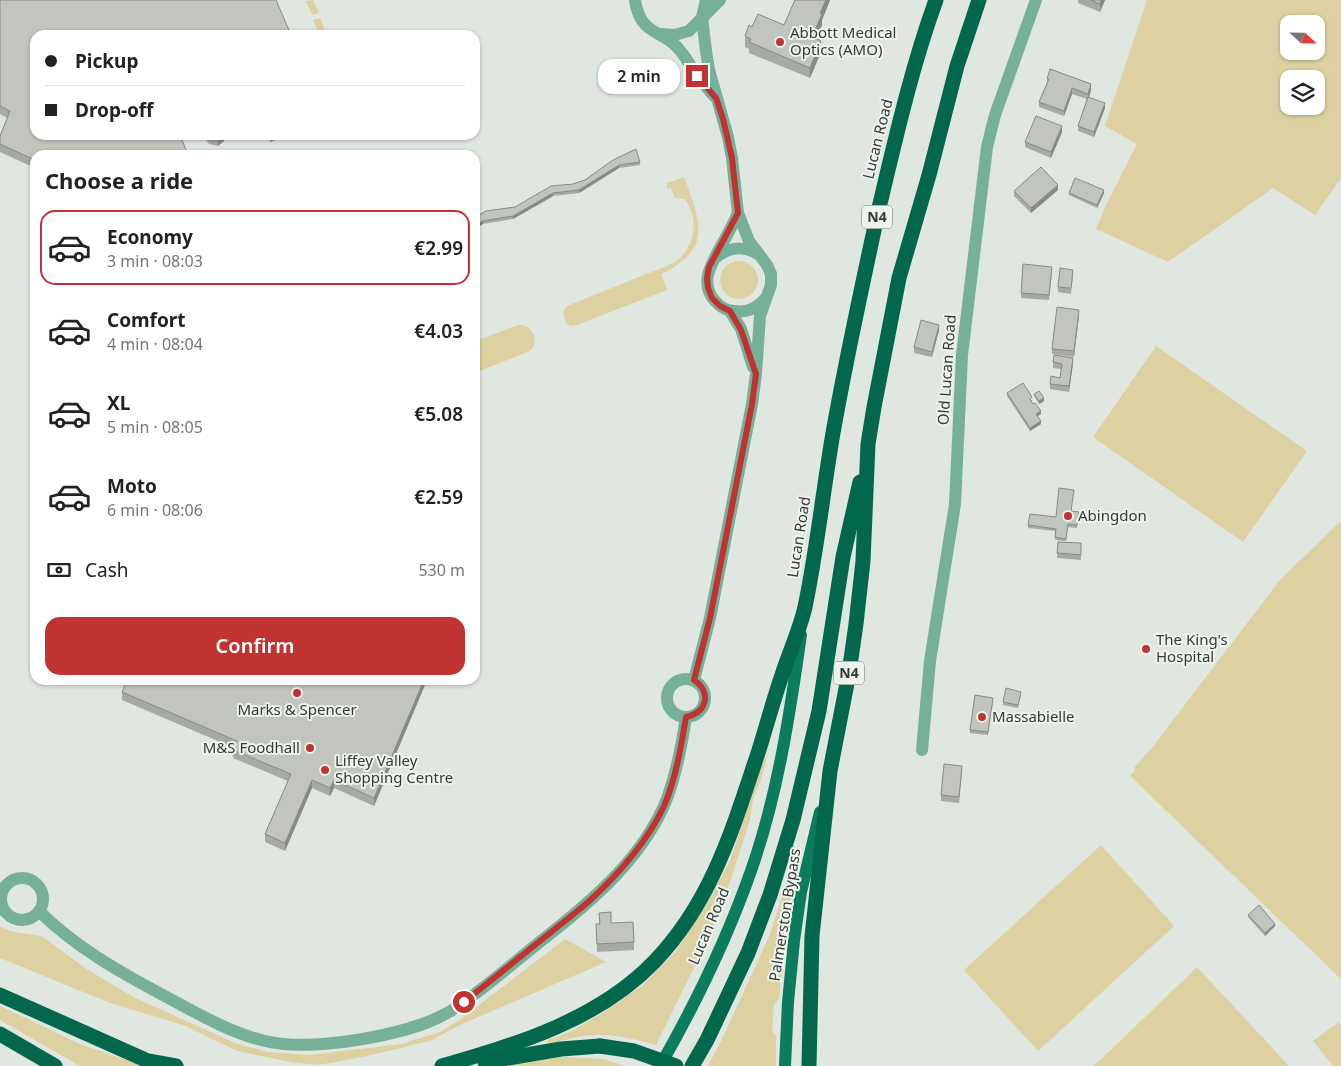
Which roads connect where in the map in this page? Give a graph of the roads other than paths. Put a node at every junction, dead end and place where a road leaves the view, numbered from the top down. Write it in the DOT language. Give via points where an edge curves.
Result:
graph roads {
  1 [pos="635,0"];
  2 [pos="706,0"];
  3 [pos="720,0"];
  4 [pos="936,0"];
  5 [pos="978,0"];
  6 [pos="1036,0"];
  7 [pos="702,17"];
  8 [pos="661,34"];
  9 [pos="716,98"];
  10 [pos="738,213"];
  11 [pos="758,254"];
  12 [pos="715,258"];
  13 [pos="767,296"];
  14 [pos="730,311"];
  15 [pos="756,374"];
  16 [pos="868,444"];
  17 [pos="804,610"];
  18 [pos="694,680"];
  19 [pos="686,717"];
  20 [pos="922,750"];
  21 [pos="830,771"];
  22 [pos="1,894"];
  23 [pos="39,911"];
  24 [pos="0,995"];
  25 [pos="0,1034"];
  26 [pos="55,1066"];
  27 [pos="176,1066"];
  28 [pos="442,1066"];
  29 [pos="461,1066"];
  30 [pos="660,1066"];
  31 [pos="676,1066"];
  32 [pos="692,1066"];
  33 [pos="785,1066"];
  34 [pos="809,1066"];
  1 -- 8 [label="street" via="642,21"];
  2 -- 7 [label="street"];
  3 -- 7 [label="street"];
  4 -- 17 [label="highway, Lucan Road / N4" via="901,116 856,310"];
  5 -- 16 [label="highway, N4" via="954,75 899,278"];
  6 -- 20 [label="street, Old Lucan Road" via="994,115 986,156 962,355 955,504 930,661"];
  7 -- 8 [label="street" via="685,33"];
  7 -- 9 [label="street"];
  8 -- 9 [label="street" via="684,54"];
  9 -- 10 [label="street" via="728,137"];
  10 -- 11 [label="street"];
  10 -- 12 [label="street"];
  11 -- 12 [label="street" via="734,248"];
  11 -- 13 [label="street" via="771,274"];
  12 -- 14 [label="street" via="709,267 708,288 712,298"];
  13 -- 14 [label="street" via="751,310"];
  13 -- 15 [label="street" via="760,316"];
  14 -- 15 [label="street" via="741,330"];
  15 -- 18 [label="street" via="710,618"];
  16 -- 21 [label="highway, N4" via="858,614"];
  16 -- 32 [label="highway" via="842,557 819,711 793,820 748,953"];
  17 -- 28 [label="highway" via="720,862 706,892 680,933 652,964 587,1014 504,1047"];
  17 -- 30 [label="main road, Lucan Road" via="778,772 752,867 708,974"];
  18 -- 19 [label="street" via="703,689 705,702 698,713"];
  18 -- 19 [label="street" via="675,681 666,695 671,711"];
  19 -- 23 [label="street" via="681,750 663,807 638,850 604,888 568,920 479,991 448,1013 412,1029 313,1044 279,1043 256,1038 189,1009 107,964"];
  21 -- 33 [label="main road, Palmerston Bypass" via="801,892 788,1002"];
  21 -- 34 [label="highway" via="812,936"];
  22 -- 23 [label="street" via="4,908 14,918 28,919"];
  22 -- 23 [label="street" via="15,879 31,880 42,892"];
  24 -- 27 [label="highway" via="148,1061"];
  25 -- 26 [label="highway"];
  29 -- 31 [label="highway, bridge" via="561,1049 600,1046 634,1051"];
}
